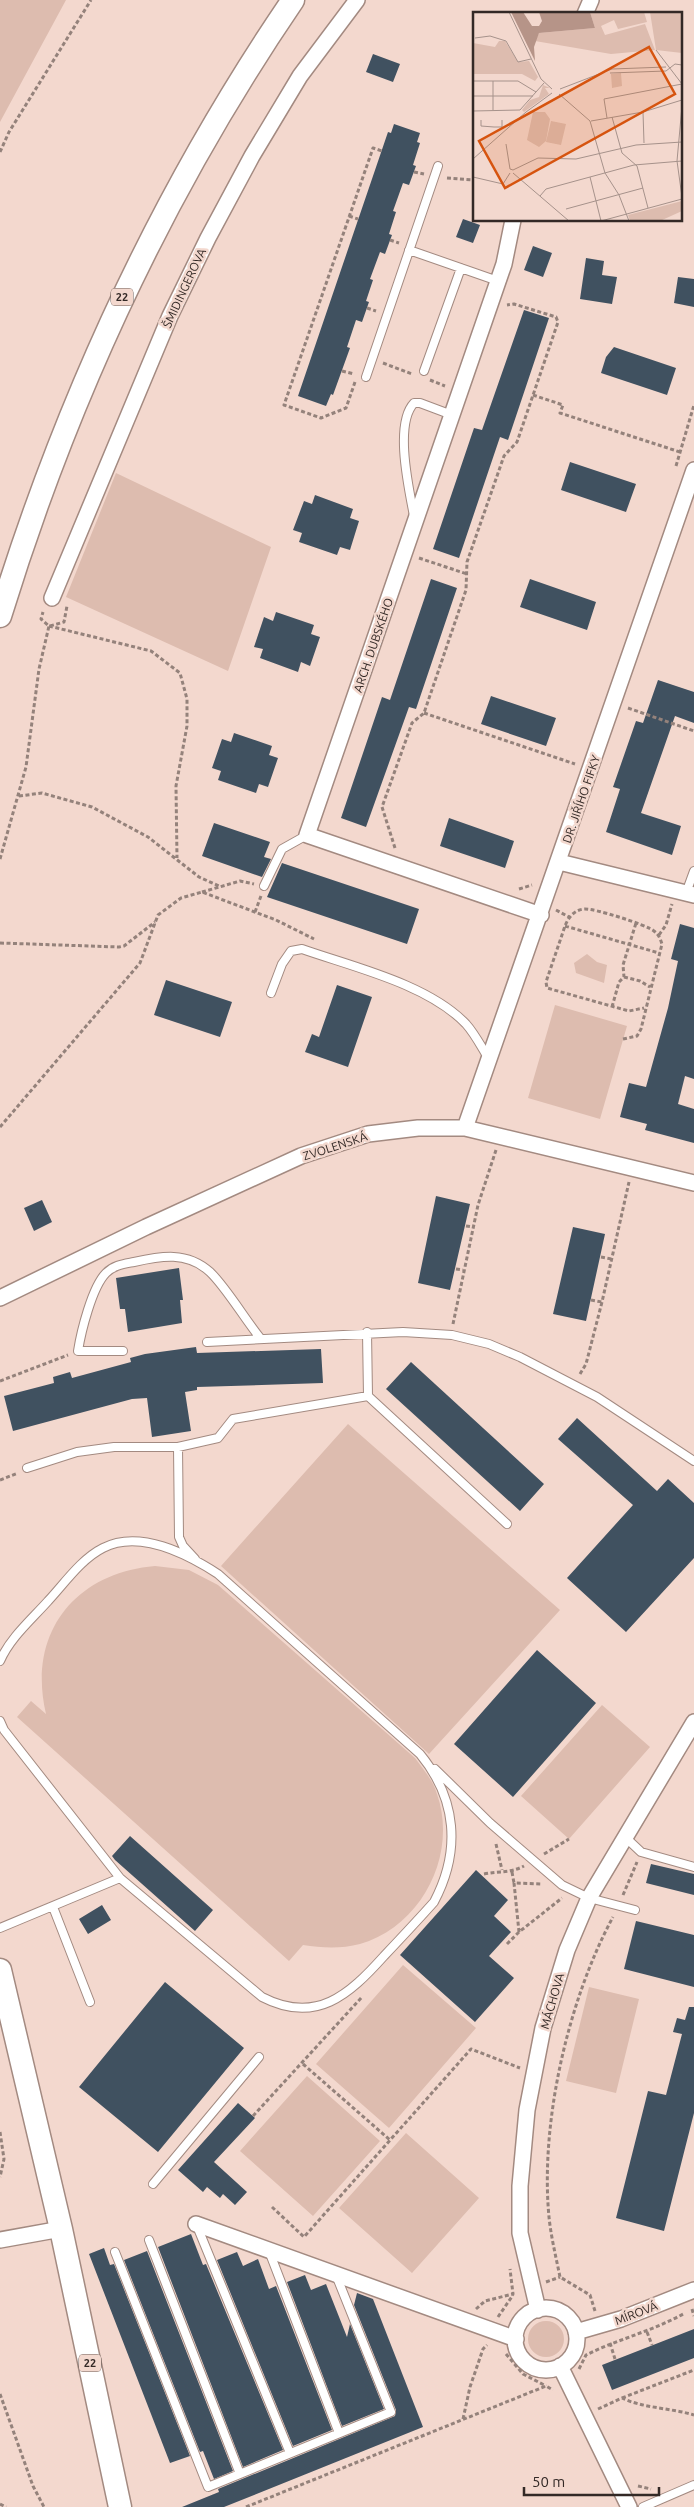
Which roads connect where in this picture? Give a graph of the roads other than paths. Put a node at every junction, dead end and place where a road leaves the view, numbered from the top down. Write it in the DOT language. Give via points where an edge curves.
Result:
graph roads {
  1 [pos="293,0"];
  2 [pos="357,0"];
  3 [pos="591,0"];
  4 [pos="585,12"];
  5 [pos="438,166"];
  6 [pos="513,221"];
  7 [pos="409,250"];
  8 [pos="461,268"];
  9 [pos="498,281"];
  10 [pos="423,374"];
  11 [pos="366,377"];
  12 [pos="452,414"];
  13 [pos="694,473"];
  14 [pos="414,523"];
  15 [pos="52,598"];
  16 [pos="0,616"];
  17 [pos="307,835"];
  18 [pos="559,862"];
  19 [pos="694,870"];
  20 [pos="264,886"];
  21 [pos="685,893"];
  22 [pos="541,915"];
  23 [pos="272,993"];
  24 [pos="489,1059"];
  25 [pos="465,1128"];
  26 [pos="694,1183"];
  27 [pos="0,1298"];
  28 [pos="367,1332"];
  29 [pos="261,1339"];
  30 [pos="207,1342"];
  31 [pos="123,1351"];
  32 [pos="368,1396"];
  33 [pos="178,1447"];
  34 [pos="694,1461"];
  35 [pos="27,1468"];
  36 [pos="507,1524"];
  37 [pos="198,1562"];
  38 [pos="0,1661"];
  39 [pos="0,1721"];
  40 [pos="694,1722"];
  41 [pos="420,1754"];
  42 [pos="624,1836"];
  43 [pos="694,1867"];
  44 [pos="120,1878"];
  45 [pos="589,1898"];
  46 [pos="53,1907"];
  47 [pos="635,1910"];
  48 [pos="0,1928"];
  49 [pos="0,1970"];
  50 [pos="90,2002"];
  51 [pos="259,2056"];
  52 [pos="153,2184"];
  53 [pos="196,2224"];
  54 [pos="61,2230"];
  55 [pos="0,2240"];
  56 [pos="149,2240"];
  57 [pos="268,2250"];
  58 [pos="115,2252"];
  59 [pos="336,2274"];
  60 [pos="694,2290"];
  61 [pos="538,2310"];
  62 [pos="576,2332"];
  63 [pos="516,2339"];
  64 [pos="560,2366"];
  65 [pos="339,2433"];
  66 [pos="290,2453"];
  67 [pos="240,2474"];
  68 [pos="694,2485"];
  69 [pos="120,2507"];
  70 [pos="629,2507"];
  71 [pos="643,2507"];
  1 -- 16 [label="main road, 22" via="199,149 130,278 67,421"];
  2 -- 15 [label="street, ŠMIDINGEROVA" via="300,76 208,238 170,316"];
  3 -- 4 [label="street"];
  5 -- 7 [label="lane"];
  6 -- 9 [label="street, ARCH. DUBSKÉHO"];
  7 -- 8 [label="lane"];
  7 -- 11 [label="lane"];
  8 -- 9 [label="lane"];
  8 -- 10 [label="lane"];
  9 -- 12 [label="street, ARCH. DUBSKÉHO"];
  12 -- 14 [label="street, ARCH. DUBSKÉHO"];
  12 -- 14 [label="lane" via="414,403 406,415 407,472"];
  13 -- 18 [label="street, DR. JIŘÍHO FIFKY"];
  14 -- 17 [label="street, ARCH. DUBSKÉHO"];
  17 -- 20 [label="lane" via="282,849"];
  17 -- 22 [label="street"];
  18 -- 21 [label="street"];
  18 -- 22 [label="street, DR. JIŘÍHO FIFKY"];
  19 -- 21 [label="lane"];
  22 -- 24 [label="street, DR. JIŘÍHO FIFKY"];
  23 -- 24 [label="lane" via="282,964 291,951 302,949 419,991 466,1024"];
  24 -- 25 [label="street, DR. JIŘÍHO FIFKY"];
  25 -- 26 [label="street, ZVOLENSKÁ"];
  25 -- 27 [label="street, ZVOLENSKÁ" via="418,1128 368,1134 301,1156"];
  28 -- 29 [label="lane"];
  28 -- 32 [label="lane"];
  28 -- 34 [label="lane" via="452,1335 489,1344 598,1397"];
  29 -- 30 [label="lane"];
  29 -- 31 [label="lane" via="210,1272 182,1257 167,1255 116,1266 105,1274 97,1289 78,1351"];
  32 -- 33 [label="lane" via="233,1419 218,1438"];
  32 -- 36 [label="lane"];
  33 -- 35 [label="lane" via="114,1447 77,1452"];
  33 -- 37 [label="lane" via="179,1537"];
  37 -- 38 [label="lane" via="143,1542 121,1542 103,1548 84,1563 18,1634"];
  37 -- 41 [label="lane" via="218,1574"];
  39 -- 44 [label="lane"];
  40 -- 42 [label="street, MÁCHOVA"];
  41 -- 44 [label="lane" via="442,1786 450,1823 451,1847 442,1886 434,1902 358,1984 327,2003 290,2008 262,1997"];
  41 -- 45 [label="lane" via="490,1823 562,1884"];
  42 -- 43 [label="lane" via="641,1852"];
  42 -- 45 [label="street, MÁCHOVA"];
  44 -- 46 [label="lane"];
  45 -- 47 [label="lane"];
  45 -- 61 [label="street, MÁCHOVA" via="567,1950 543,2028 528,2110 520,2186 520,2233"];
  46 -- 48 [label="lane"];
  46 -- 50 [label="lane"];
  49 -- 54 [label="main road, 22"];
  51 -- 52 [label="lane"];
  53 -- 57 [label="street"];
  53 -- 66 [label="lane"];
  54 -- 55 [label="street"];
  54 -- 69 [label="main road, 22"];
  56 -- 67 [label="lane"];
  57 -- 59 [label="street"];
  57 -- 65 [label="lane"];
  58 -- 67 [label="lane" via="208,2487"];
  59 -- 63 [label="street"];
  59 -- 65 [label="lane" via="391,2412"];
  60 -- 62 [label="street, MÍROVÁ"];
  61 -- 62 [label="street" via="560,2312 570,2320"];
  61 -- 63 [label="street" via="522,2321"];
  62 -- 64 [label="street" via="573,2354"];
  63 -- 64 [label="street" via="520,2354 531,2365 546,2370"];
  64 -- 70 [label="street"];
  65 -- 66 [label="lane"];
  66 -- 67 [label="lane"];
  68 -- 71 [label="lane"];
}
